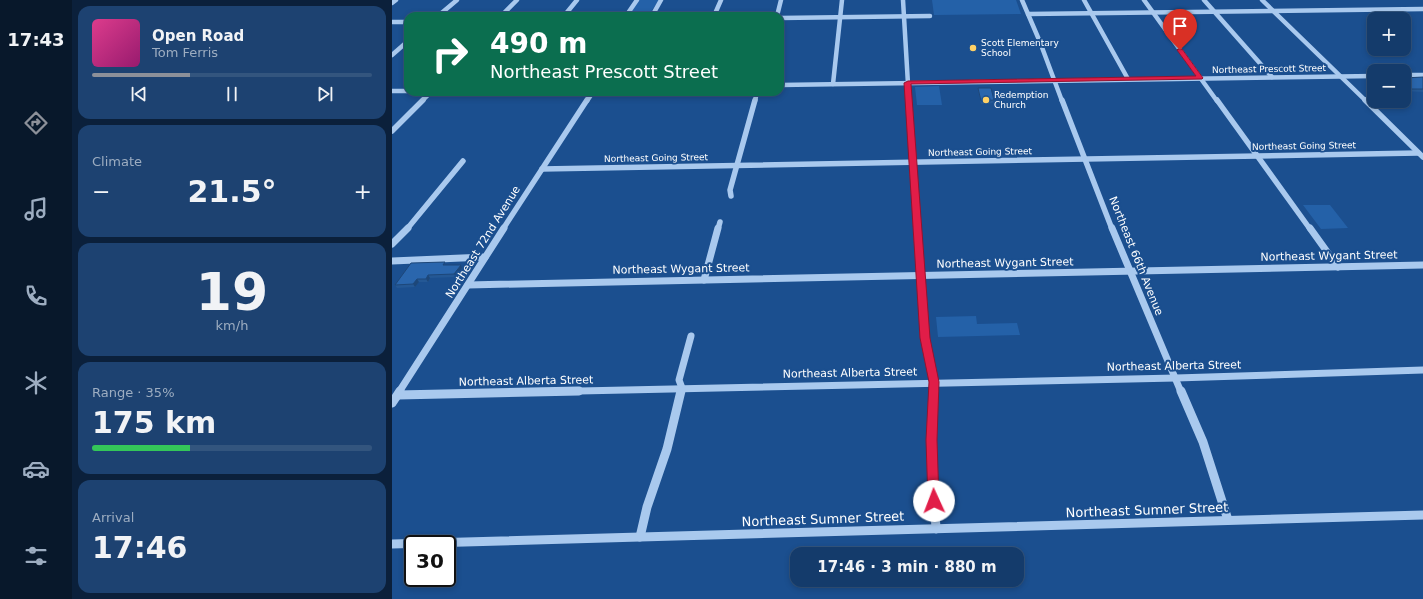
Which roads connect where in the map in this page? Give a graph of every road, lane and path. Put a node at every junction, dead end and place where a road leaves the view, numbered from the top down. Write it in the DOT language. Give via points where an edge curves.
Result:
graph roads {
  1 [pos="396,0"];
  2 [pos="457,0"];
  3 [pos="517,0"];
  4 [pos="577,0"];
  5 [pos="637,0"];
  6 [pos="661,0"];
  7 [pos="721,0"];
  8 [pos="781,0"];
  9 [pos="842,0"];
  10 [pos="903,0"];
  11 [pos="1022,0"];
  12 [pos="1084,0"];
  13 [pos="1144,0"];
  14 [pos="1204,0"];
  15 [pos="1262,0"];
  16 [pos="392,3"];
  17 [pos="1423,9"];
  18 [pos="1214,11"];
  19 [pos="1273,11"];
  20 [pos="443,12"];
  21 [pos="505,12"];
  22 [pos="567,12"];
  23 [pos="629,12"];
  24 [pos="654,12"];
  25 [pos="716,12"];
  26 [pos="778,12"];
  27 [pos="1153,12"];
  28 [pos="1091,13"];
  29 [pos="1028,14"];
  30 [pos="904,16"];
  31 [pos="930,16"];
  32 [pos="840,17"];
  33 [pos="784,18"];
  34 [pos="392,22"];
  35 [pos="404,22"];
  36 [pos="404,45"];
  37 [pos="392,55"];
  38 [pos="1411,75"];
  39 [pos="1423,75"];
  40 [pos="1341,76"];
  41 [pos="1367,76"];
  42 [pos="1272,77"];
  43 [pos="1200,78"];
  44 [pos="1128,79"];
  45 [pos="1054,80"];
  46 [pos="908,83"];
  47 [pos="833,84"];
  48 [pos="784,85"];
  49 [pos="404,90"];
  50 [pos="392,91"];
  51 [pos="426,96"];
  52 [pos="590,96"];
  53 [pos="756,96"];
  54 [pos="392,131"];
  55 [pos="1421,155"];
  56 [pos="1259,156"];
  57 [pos="1084,159"];
  58 [pos="463,161"];
  59 [pos="912,162"];
  60 [pos="737,165"];
  61 [pos="542,169"];
  62 [pos="731,196"];
  63 [pos="720,222"];
  64 [pos="392,244"];
  65 [pos="485,258"];
  66 [pos="392,261"];
  67 [pos="1423,265"];
  68 [pos="1338,267"];
  69 [pos="1129,271"];
  70 [pos="921,276"];
  71 [pos="704,280"];
  72 [pos="468,285"];
  73 [pos="691,336"];
  74 [pos="1423,370"];
  75 [pos="1176,378"];
  76 [pos="934,382"];
  77 [pos="682,388"];
  78 [pos="398,395"];
  79 [pos="392,403"];
  80 [pos="1423,515"];
  81 [pos="1228,520"];
  82 [pos="936,529"];
  83 [pos="640,537"];
  84 [pos="392,544"];
  1 -- 16 [label="street"];
  2 -- 20 [label="street"];
  3 -- 21 [label="street"];
  4 -- 22 [label="street"];
  5 -- 23 [label="street"];
  6 -- 24 [label="street"];
  7 -- 25 [label="street"];
  8 -- 26 [label="street"];
  9 -- 32 [label="street"];
  10 -- 30 [label="street"];
  11 -- 29 [label="street, Northeast 66th Avenue"];
  12 -- 28 [label="street"];
  13 -- 27 [label="street"];
  14 -- 18 [label="street"];
  15 -- 19 [label="street"];
  17 -- 19 [label="street"];
  18 -- 19 [label="street"];
  18 -- 27 [label="street"];
  18 -- 42 [label="street"];
  19 -- 40 [label="street"];
  27 -- 28 [label="street"];
  27 -- 43 [label="street"];
  28 -- 29 [label="street"];
  28 -- 44 [label="street"];
  29 -- 45 [label="street, Northeast 66th Avenue"];
  30 -- 31 [label="street"];
  30 -- 32 [label="street"];
  30 -- 46 [label="street"];
  32 -- 33 [label="street"];
  32 -- 47 [label="street"];
  34 -- 35 [label="street"];
  36 -- 37 [label="street"];
  38 -- 39 [label="street"];
  40 -- 41 [label="street, Northeast Prescott Street"];
  40 -- 42 [label="street, Northeast Prescott Street"];
  40 -- 55 [label="street"];
  42 -- 43 [label="street, Northeast Prescott Street"];
  43 -- 44 [label="street, Northeast Prescott Street"];
  43 -- 56 [label="street"];
  44 -- 45 [label="street, Northeast Prescott Street"];
  45 -- 46 [label="street, Northeast Prescott Street"];
  45 -- 57 [label="street, Northeast 66th Avenue"];
  46 -- 47 [label="street, Northeast Prescott Street"];
  46 -- 59 [label="street"];
  47 -- 48 [label="street, Northeast Prescott Street"];
  49 -- 50 [label="street"];
  51 -- 54 [label="street"];
  52 -- 61 [label="street, Northeast 72nd Avenue"];
  53 -- 60 [label="street"];
  55 -- 56 [label="street, Northeast Going Street"];
  56 -- 57 [label="street, Northeast Going Street"];
  56 -- 68 [label="street"];
  57 -- 59 [label="street, Northeast Going Street"];
  57 -- 69 [label="street, Northeast 66th Avenue"];
  58 -- 64 [label="street" via="402,236"];
  59 -- 60 [label="street, Northeast Going Street"];
  59 -- 70 [label="street"];
  60 -- 61 [label="street, Northeast Going Street"];
  60 -- 62 [label="street" via="730,190"];
  61 -- 65 [label="street, Northeast 72nd Avenue"];
  63 -- 71 [label="street"];
  65 -- 66 [label="street"];
  65 -- 72 [label="street, Northeast 72nd Avenue"];
  67 -- 68 [label="street, Northeast Wygant Street"];
  68 -- 69 [label="street, Northeast Wygant Street"];
  69 -- 70 [label="street, Northeast Wygant Street"];
  69 -- 75 [label="street, Northeast 66th Avenue"];
  70 -- 71 [label="street, Northeast Wygant Street"];
  70 -- 76 [label="street" via="925,338"];
  71 -- 72 [label="street, Northeast Wygant Street"];
  72 -- 78 [label="street, Northeast 72nd Avenue"];
  73 -- 77 [label="street" via="679,380"];
  74 -- 75 [label="street, Northeast Alberta Street"];
  75 -- 76 [label="street, Northeast Alberta Street"];
  75 -- 81 [label="street, Northeast 66th Avenue" via="1203,442"];
  76 -- 77 [label="street, Northeast Alberta Street"];
  76 -- 82 [label="street" via="931,440"];
  77 -- 78 [label="street, Northeast Alberta Street"];
  77 -- 83 [label="street"];
  78 -- 79 [label="street, Northeast 72nd Avenue"];
  80 -- 81 [label="street, Northeast Sumner Street"];
  81 -- 82 [label="street, Northeast Sumner Street"];
  82 -- 83 [label="street, Northeast Sumner Street"];
  83 -- 84 [label="street, Northeast Sumner Street"];
}
